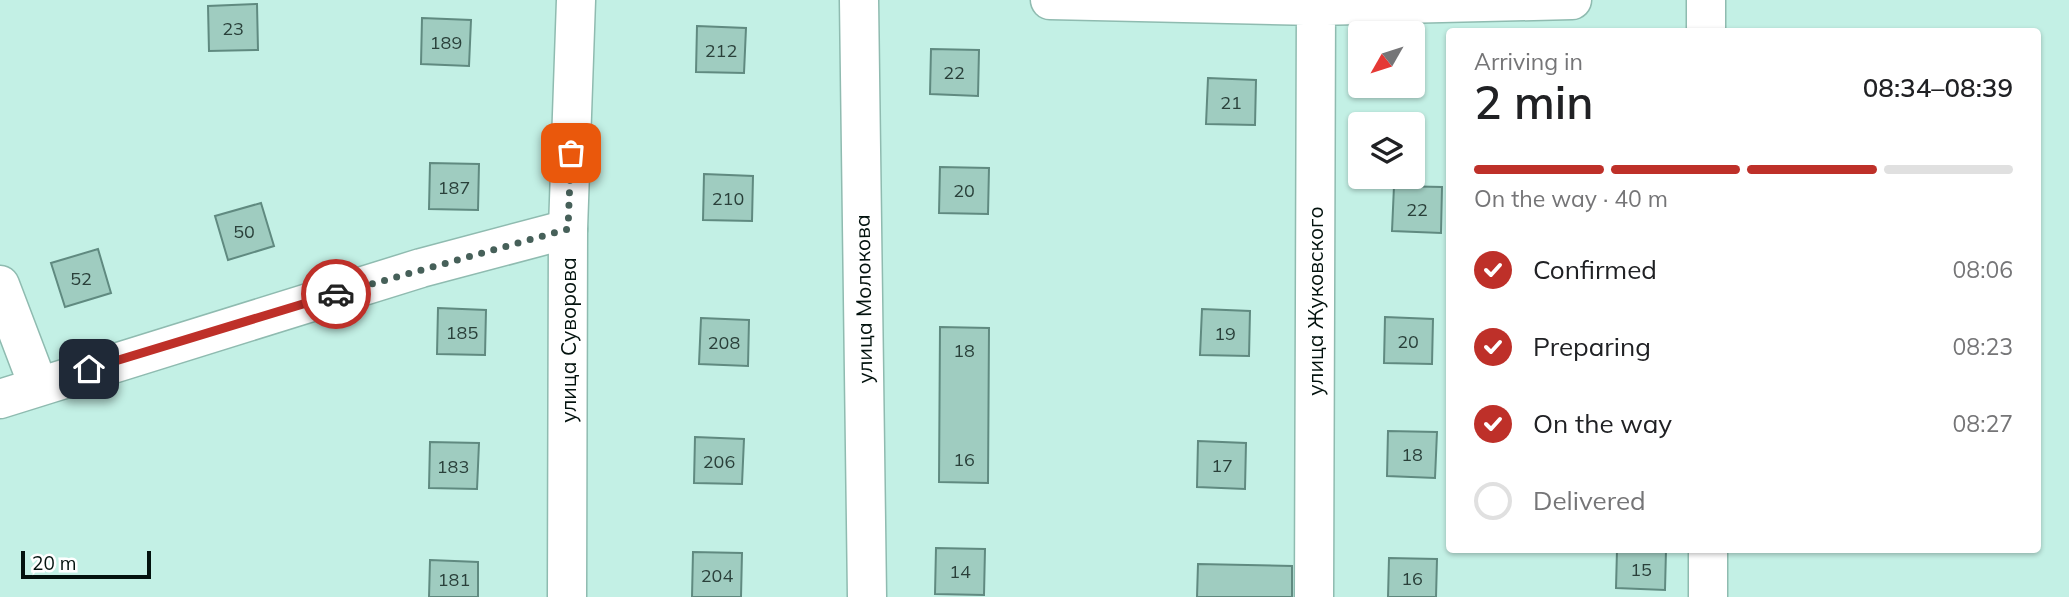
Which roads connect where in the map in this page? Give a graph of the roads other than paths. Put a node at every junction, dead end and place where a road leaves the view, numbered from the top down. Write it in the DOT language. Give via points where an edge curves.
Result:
graph roads {
  1 [pos="576,0"];
  2 [pos="859,0"];
  3 [pos="1050,0"];
  4 [pos="1121,0"];
  5 [pos="1572,0"];
  6 [pos="1706,0"];
  7 [pos="1316,6"];
  8 [pos="1706,28"];
  9 [pos="568,229"];
  10 [pos="0,285"];
  11 [pos="38,385"];
  12 [pos="0,399"];
  13 [pos="1708,553"];
  14 [pos="566,597"];
  15 [pos="867,597"];
  16 [pos="1314,597"];
  17 [pos="1708,597"];
  1 -- 9 [label="street, улица Суворова"];
  2 -- 15 [label="street, улица Молокова"];
  3 -- 4 [label="street"];
  4 -- 7 [label="street"];
  5 -- 7 [label="street"];
  6 -- 8 [label="street"];
  7 -- 16 [label="street, улица Жуковского"];
  9 -- 11 [label="street" via="421,268"];
  9 -- 14 [label="street, улица Суворова"];
  10 -- 11 [label="street"];
  11 -- 12 [label="street"];
  13 -- 17 [label="street"];
}
